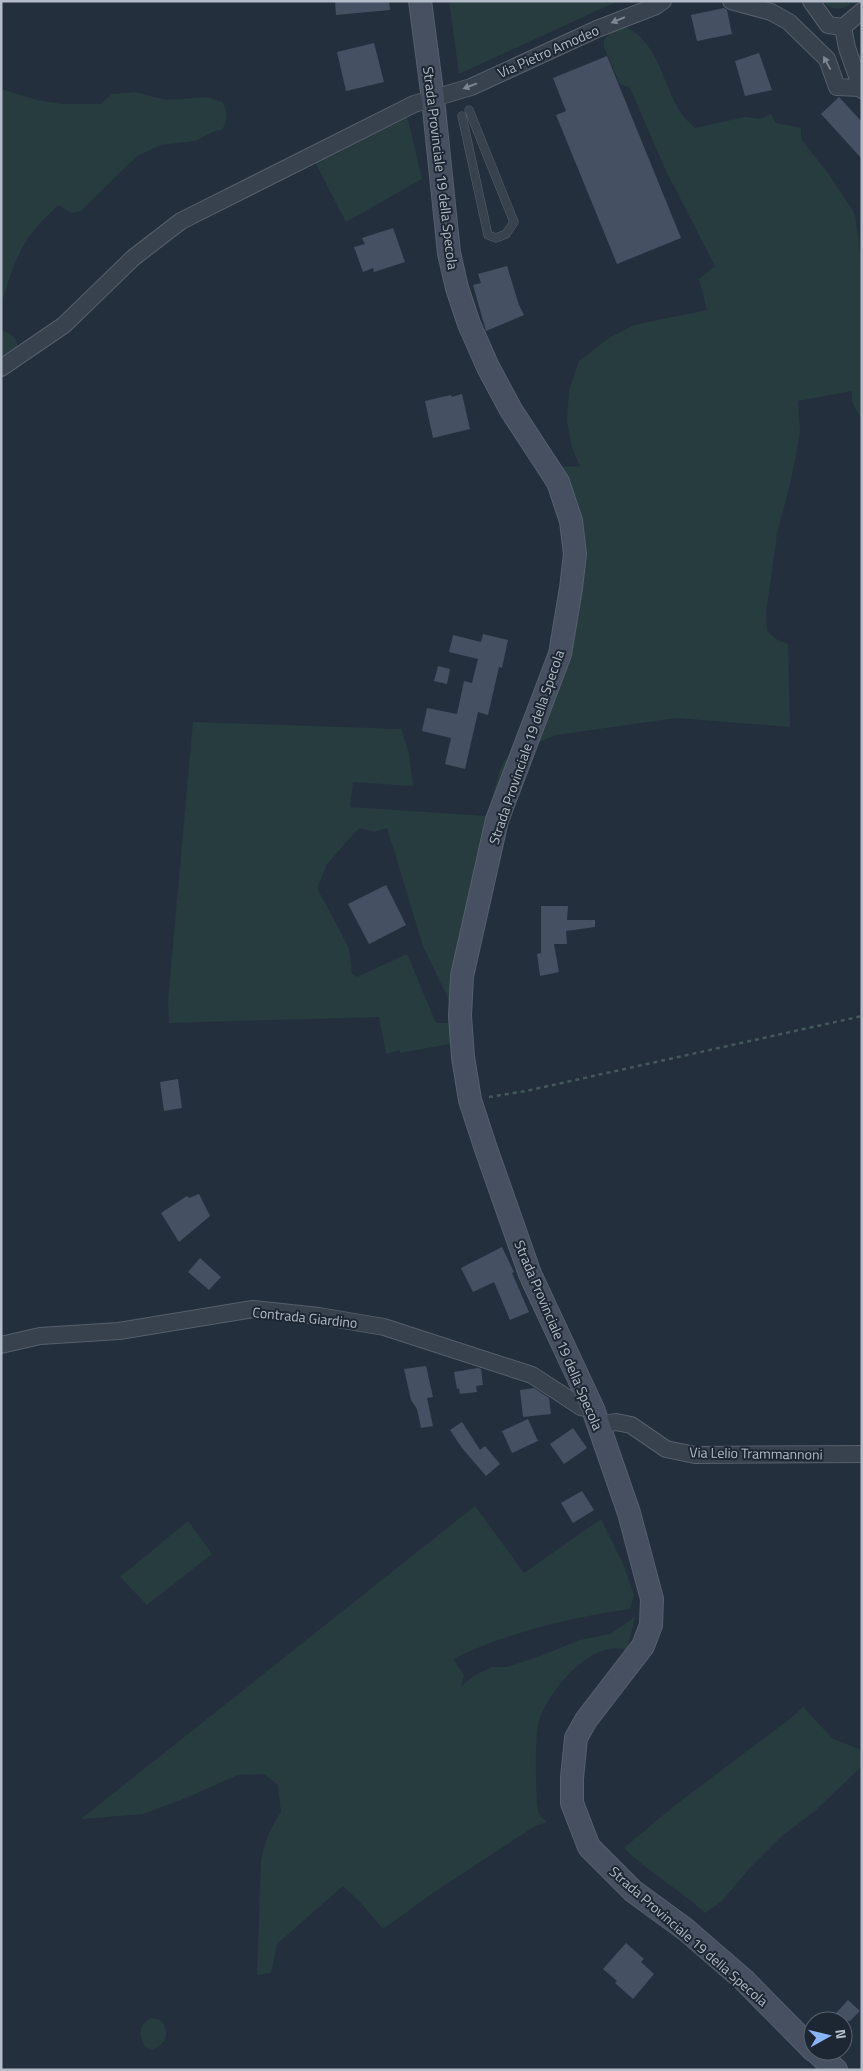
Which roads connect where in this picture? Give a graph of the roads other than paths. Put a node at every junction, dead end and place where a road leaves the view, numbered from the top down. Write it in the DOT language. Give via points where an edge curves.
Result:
graph roads {
  1 [pos="420,1"];
  2 [pos="663,1"];
  3 [pos="731,1"];
  4 [pos="811,1"];
  5 [pos="862,11"];
  6 [pos="842,27"];
  7 [pos="861,89"];
  8 [pos="433,99"];
  9 [pos="469,110"];
  10 [pos="462,116"];
  11 [pos="1,368"];
  12 [pos="1,1344"];
  13 [pos="596,1417"];
  14 [pos="862,1454"];
  15 [pos="803,2039"];
  16 [pos="826,2061"];
  17 [pos="836,2070"];
  1 -- 8 [label="main road, Strada Provinciale 19 della Specola"];
  2 -- 8 [label="street, Via Pietro Amodeo, one-way" via="471,87"];
  7 -- 3 [label="street, one-way" via="838,87 827,59 789,22 771,12"];
  4 -- 6 [label="street" via="828,25"];
  5 -- 6 [label="street"];
  6 -- 7 [label="street"];
  8 -- 11 [label="street, Via Pietro Amodeo" via="414,104 181,221 133,258 64,325"];
  8 -- 13 [label="main road, Strada Provinciale 19 della Specola" via="449,253 457,288 488,367 511,410 558,482 571,521 575,554 560,654 497,820 462,976 462,1057 470,1100 530,1274"];
  9 -- 10 [label="lane" via="514,222 506,234 496,238 488,235"];
  12 -- 13 [label="street, Contrada Giardino" via="40,1336 118,1331 253,1309 319,1316 384,1327 532,1374"];
  13 -- 14 [label="street, Via Lelio Trammannoni" via="632,1426 666,1449 695,1455"];
  13 -- 15 [label="main road, Strada Provinciale 19 della Specola" via="629,1513 652,1599 652,1625 643,1646 586,1720 576,1738 572,1803 578,1822 589,1847 633,1891 685,1929 744,1980"];
  16 -- 17 [label="main road, Strada Provinciale 19 della Specola"];
}
